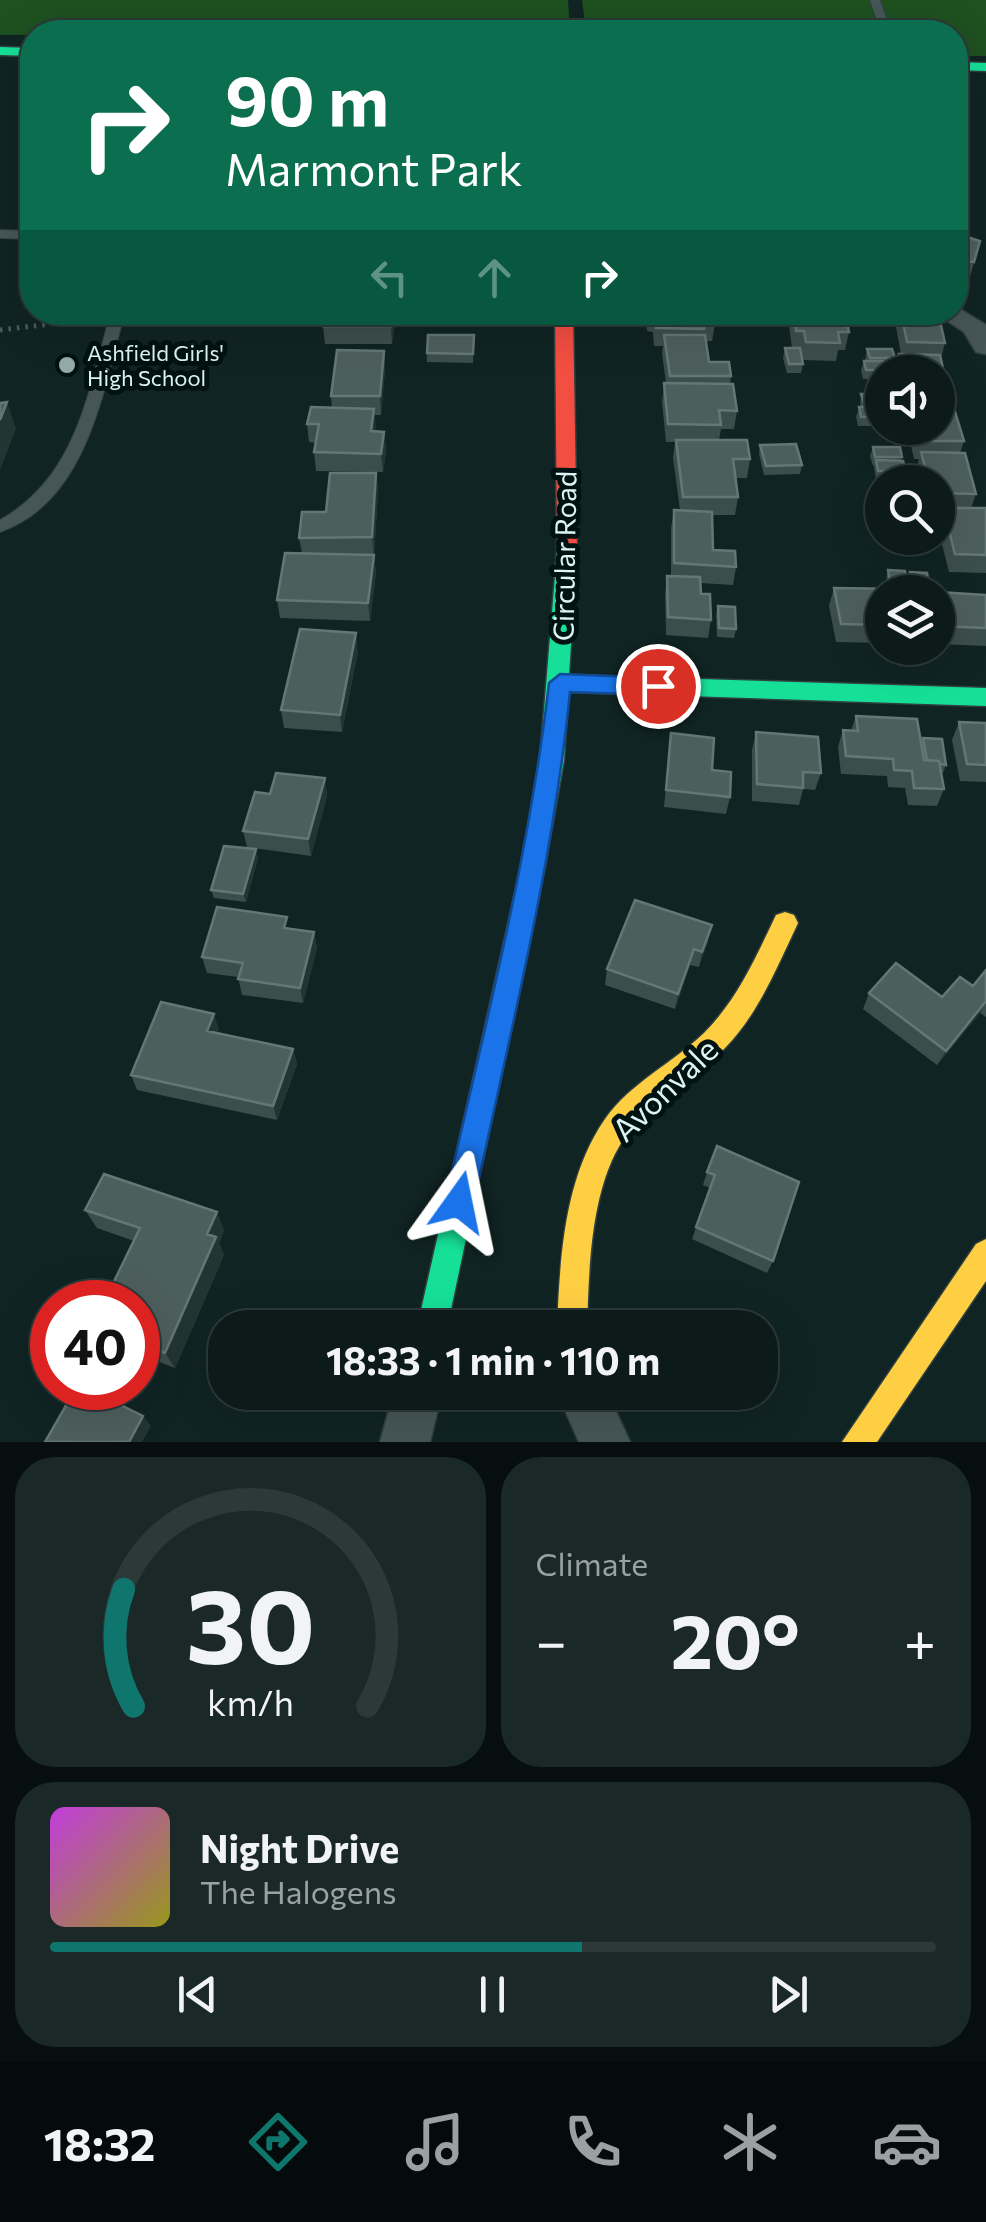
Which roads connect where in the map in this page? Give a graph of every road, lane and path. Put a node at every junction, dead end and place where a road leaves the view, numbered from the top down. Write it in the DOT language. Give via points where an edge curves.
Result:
graph roads {
  1 [pos="968,324"];
  2 [pos="42,325"];
  3 [pos="114,325"];
  4 [pos="564,325"];
  5 [pos="0,330"];
  6 [pos="986,346"];
  7 [pos="0,527"];
  8 [pos="560,683"];
  9 [pos="986,696"];
  10 [pos="785,923"];
  11 [pos="986,1254"];
  12 [pos="436,1310"];
  13 [pos="571,1310"];
  14 [pos="413,1410"];
  15 [pos="590,1410"];
  16 [pos="405,1442"];
  17 [pos="605,1442"];
  18 [pos="858,1442"];
  1 -- 6 [label="street"];
  2 -- 5 [label="path"];
  3 -- 7 [label="lane" via="64,477 26,516"];
  4 -- 8 [label="street, Circular Road" via="567,553"];
  8 -- 9 [label="street"];
  8 -- 12 [label="street, Circular Road" via="532,871"];
  10 -- 13 [label="street, Avonvale" via="726,1029 614,1129 597,1164"];
  11 -- 18 [label="street"];
  14 -- 16 [label="street"];
  15 -- 17 [label="street"];
}
